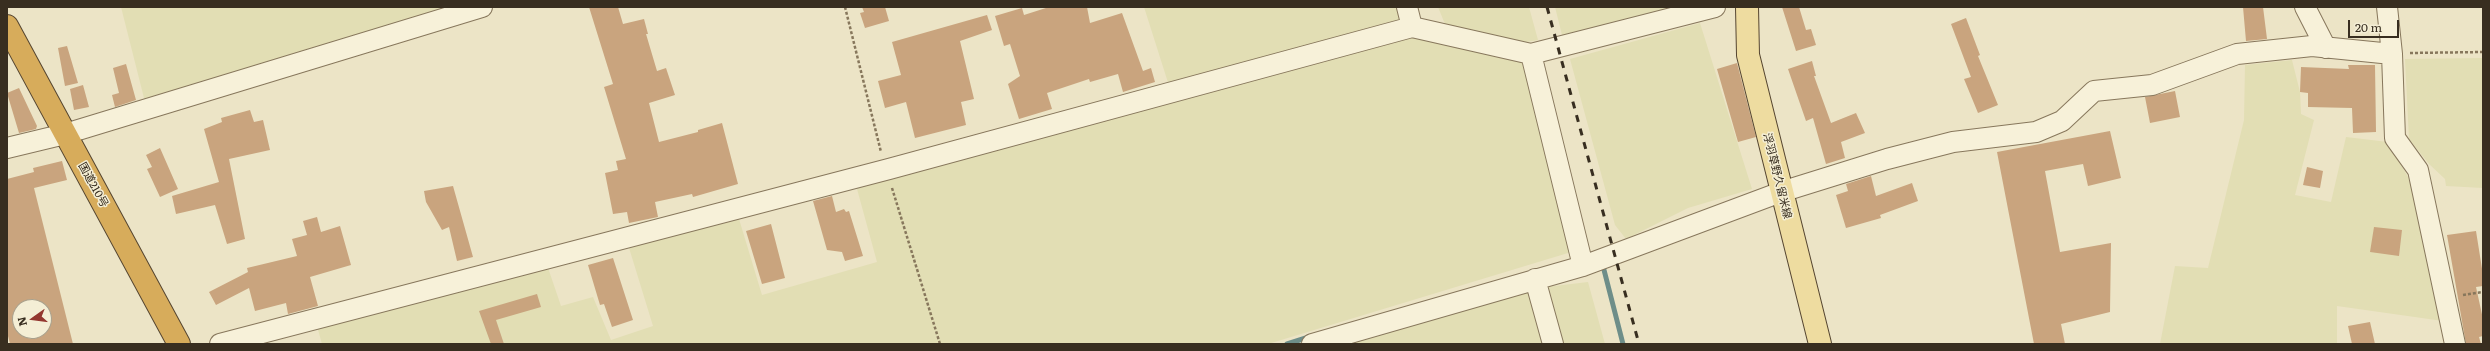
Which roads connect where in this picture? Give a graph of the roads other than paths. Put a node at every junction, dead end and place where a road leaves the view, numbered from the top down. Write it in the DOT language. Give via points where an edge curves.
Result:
graph roads {
  1 [pos="482,7"];
  2 [pos="1407,7"];
  3 [pos="1715,7"];
  4 [pos="1747,7"];
  5 [pos="2305,7"];
  6 [pos="2387,7"];
  7 [pos="7,26"];
  8 [pos="1412,27"];
  9 [pos="2326,48"];
  10 [pos="1531,54"];
  11 [pos="2392,54"];
  12 [pos="65,134"];
  13 [pos="7,148"];
  14 [pos="1781,192"];
  15 [pos="1583,266"];
  16 [pos="1535,279"];
  17 [pos="179,344"];
  18 [pos="220,344"];
  19 [pos="1312,344"];
  20 [pos="1553,344"];
  21 [pos="1820,344"];
  22 [pos="2455,344"];
  1 -- 12 [label="street"];
  2 -- 8 [label="street"];
  3 -- 10 [label="street"];
  4 -- 14 [label="main road, 浮羽草野久留米線" via="1748,55"];
  5 -- 9 [label="street"];
  6 -- 11 [label="street"];
  7 -- 12 [label="highway, 国道210号"];
  8 -- 10 [label="street"];
  8 -- 18 [label="street" via="896,167"];
  9 -- 11 [label="street"];
  9 -- 14 [label="street" via="2312,46 2237,54 2152,85 2094,91 2062,120 2036,132 1953,142 1887,159"];
  10 -- 15 [label="street"];
  11 -- 22 [label="street" via="2395,138 2418,170"];
  12 -- 13 [label="street"];
  12 -- 17 [label="highway, 国道210号"];
  14 -- 15 [label="street"];
  14 -- 21 [label="main road, 浮羽草野久留米線"];
  15 -- 16 [label="street"];
  16 -- 19 [label="street"];
  16 -- 20 [label="street"];
}
